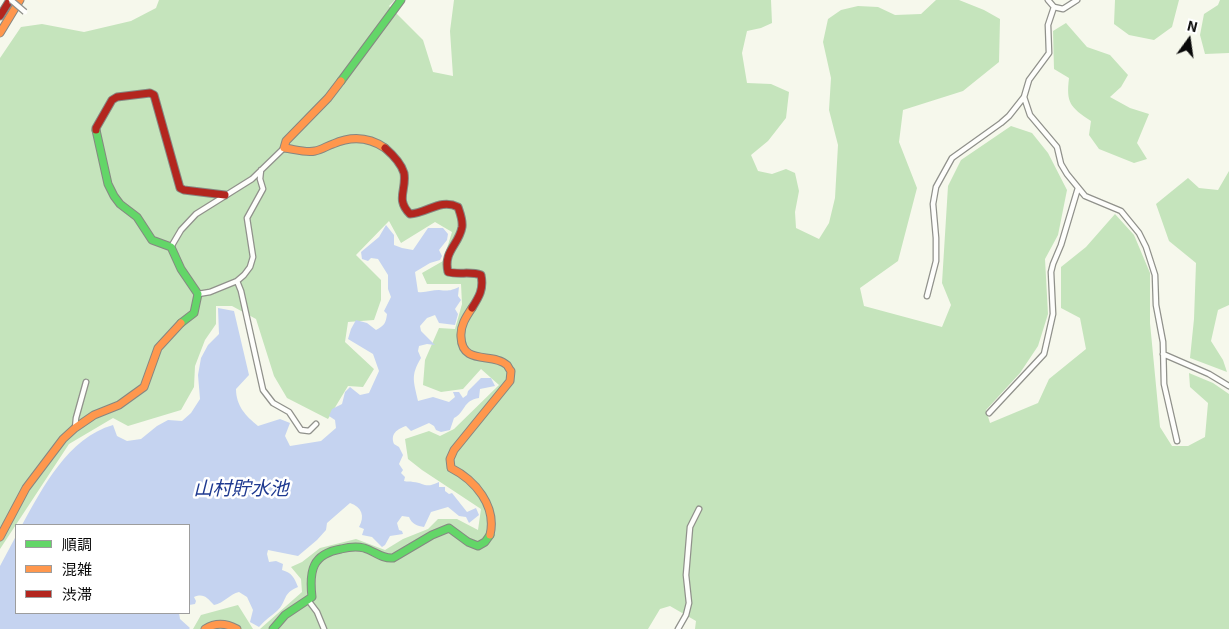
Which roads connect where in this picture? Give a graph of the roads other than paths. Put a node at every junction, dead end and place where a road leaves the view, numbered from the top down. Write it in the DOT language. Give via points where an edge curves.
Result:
graph roads {
  1 [pos="10,0"];
  2 [pos="20,0"];
  3 [pos="402,0"];
  4 [pos="1048,0"];
  5 [pos="1077,0"];
  6 [pos="1054,7"];
  7 [pos="26,12"];
  8 [pos="0,16"];
  9 [pos="0,33"];
  10 [pos="1024,97"];
  11 [pos="284,148"];
  12 [pos="261,170"];
  13 [pos="1078,188"];
  14 [pos="225,195"];
  15 [pos="171,247"];
  16 [pos="237,281"];
  17 [pos="198,294"];
  18 [pos="927,296"];
  19 [pos="1163,354"];
  20 [pos="86,382"];
  21 [pos="1229,386"];
  22 [pos="989,413"];
  23 [pos="316,424"];
  24 [pos="75,428"];
  25 [pos="1177,441"];
  26 [pos="699,509"];
  27 [pos="0,537"];
  28 [pos="308,600"];
  29 [pos="205,629"];
  30 [pos="237,629"];
  31 [pos="273,629"];
  32 [pos="324,629"];
  33 [pos="678,629"];
  1 -- 7 [label="street, bridge"];
  1 -- 8 [label="main road"];
  2 -- 9 [label="main road"];
  3 -- 11 [label="main road" via="328,98 286,141"];
  4 -- 6 [label="street"];
  5 -- 6 [label="street" via="1063,9"];
  6 -- 10 [label="street" via="1048,25 1049,54 1029,80"];
  10 -- 13 [label="street" via="1030,115 1057,148 1061,164"];
  10 -- 18 [label="street" via="1001,123 952,158 936,187 933,204 936,261"];
  11 -- 12 [label="street"];
  11 -- 28 [label="main road" via="315,151 341,140 369,139 392,154 403,170 402,204 410,214 424,212 446,202 458,207 462,227 446,260 448,272 474,272 481,275 484,283 483,292 463,320 461,343 473,356 506,364 511,371 510,381 450,458 451,468 467,477 489,507 492,528 486,542 474,546 449,528 388,559 362,547 338,548 322,554 313,564 310,576 312,597"];
  12 -- 14 [label="street"];
  12 -- 16 [label="street" via="263,189 247,218 253,257 250,267"];
  13 -- 19 [label="street" via="1085,196 1121,211 1139,233 1155,275"];
  13 -- 22 [label="street" via="1051,272 1054,314 1044,354"];
  14 -- 15 [label="street" via="196,214"];
  14 -- 15 [label="main road" via="180,188 154,95 112,100 96,128 108,184 120,204 137,217 152,240"];
  15 -- 17 [label="main road"];
  16 -- 17 [label="street"];
  16 -- 23 [label="street" via="265,394 289,412 302,430 309,431"];
  17 -- 24 [label="main road" via="194,314 180,323 158,348 144,387"];
  19 -- 21 [label="street"];
  19 -- 25 [label="street" via="1164,384"];
  20 -- 24 [label="street"];
  24 -- 27 [label="main road" via="26,488"];
  26 -- 33 [label="street" via="690,527 686,575 689,603"];
  28 -- 31 [label="main road" via="285,615"];
  28 -- 32 [label="street"];
  29 -- 30 [label="main road" via="220,623"];
}
